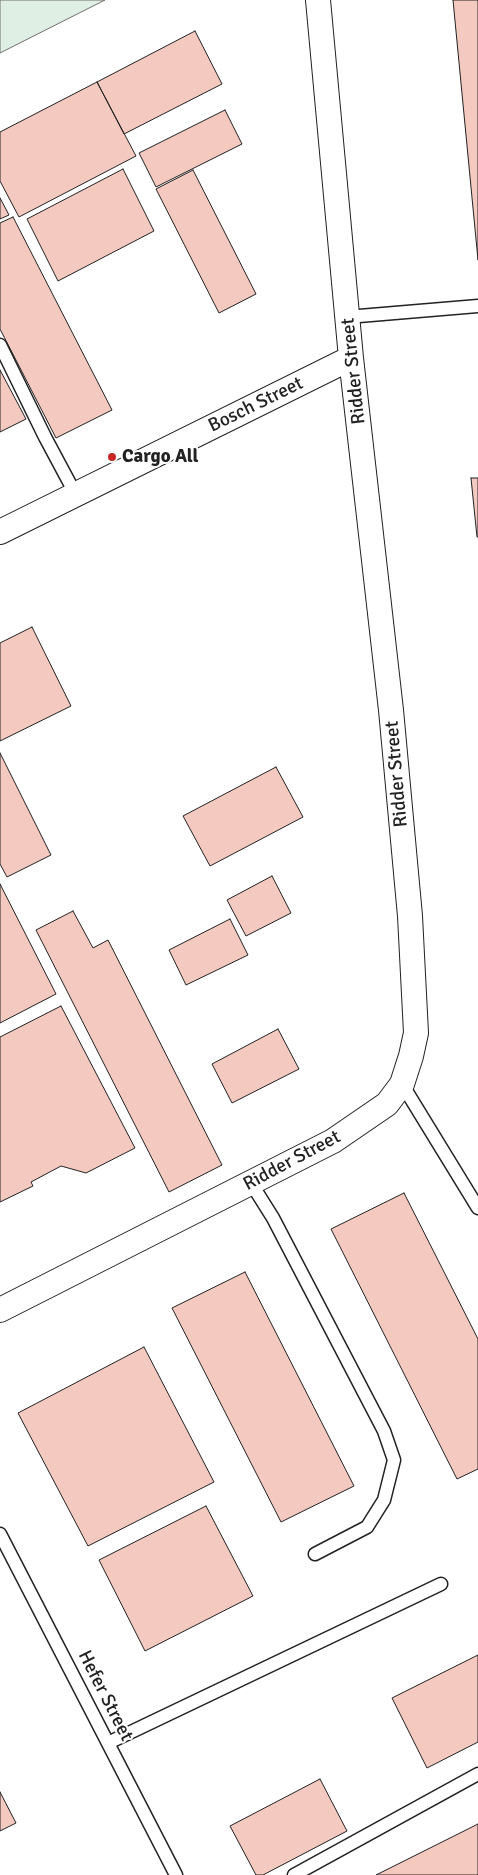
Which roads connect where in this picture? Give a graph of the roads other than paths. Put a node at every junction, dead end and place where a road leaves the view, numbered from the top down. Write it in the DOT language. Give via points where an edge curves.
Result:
graph roads {
  1 [pos="318,0"];
  2 [pos="478,306"];
  3 [pos="347,316"];
  4 [pos="0,345"];
  5 [pos="352,358"];
  6 [pos="76,495"];
  7 [pos="0,532"];
  8 [pos="402,1084"];
  9 [pos="250,1183"];
  10 [pos="476,1201"];
  11 [pos="0,1310"];
  12 [pos="0,1534"];
  13 [pos="315,1554"];
  14 [pos="440,1584"];
  15 [pos="108,1743"];
  16 [pos="478,1774"];
  17 [pos="176,1875"];
  18 [pos="294,1875"];
  1 -- 3 [label="street, Ridder Street"];
  2 -- 3 [label="lane"];
  3 -- 5 [label="street, Ridder Street"];
  4 -- 6 [label="lane"];
  5 -- 6 [label="street, Bosch Street"];
  5 -- 8 [label="street, Ridder Street" via="392,720 416,996 416,1033"];
  6 -- 7 [label="street, Bosch Street"];
  8 -- 9 [label="street, Ridder Street" via="371,1118"];
  8 -- 10 [label="lane"];
  9 -- 11 [label="street, Ridder Street"];
  9 -- 13 [label="lane" via="273,1218 375,1414 394,1460 384,1500 367,1527"];
  12 -- 15 [label="lane, Hefer Street"];
  14 -- 15 [label="lane"];
  15 -- 17 [label="lane, Hefer Street"];
  16 -- 18 [label="lane"];
}
